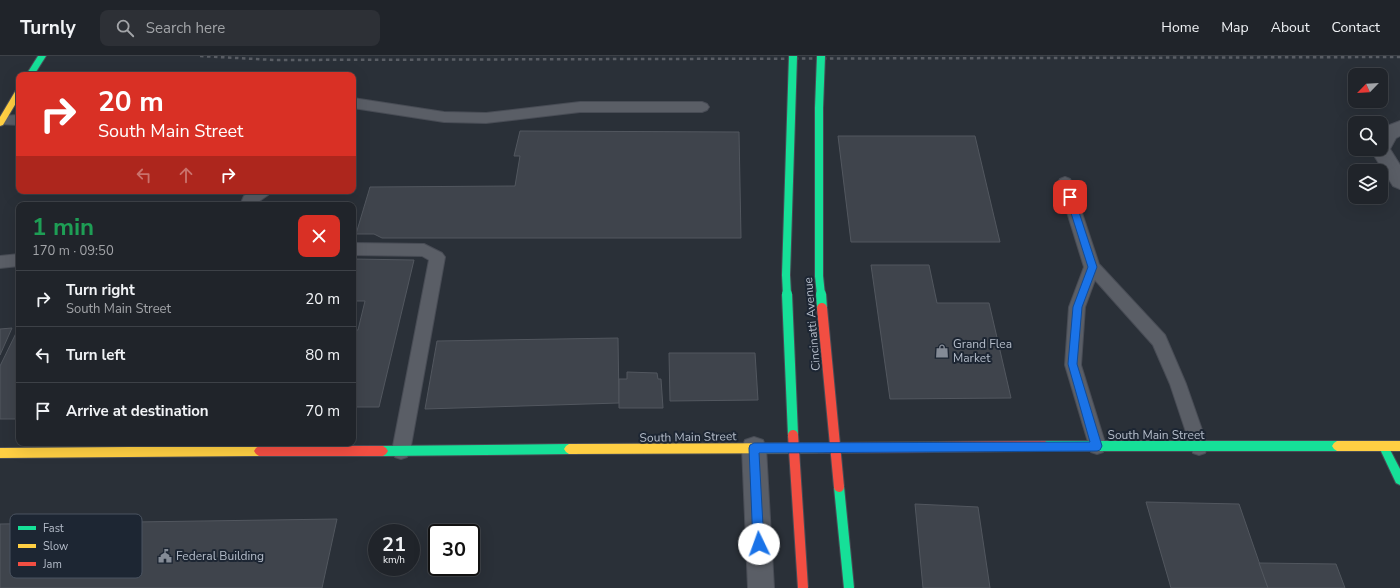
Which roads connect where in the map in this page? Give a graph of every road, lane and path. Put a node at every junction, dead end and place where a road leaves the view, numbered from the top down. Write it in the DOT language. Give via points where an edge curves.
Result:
graph roads {
  1 [pos="42,56"];
  2 [pos="793,56"];
  3 [pos="822,56"];
  4 [pos="32,72"];
  5 [pos="16,97"];
  6 [pos="356,103"];
  7 [pos="702,107"];
  8 [pos="16,120"];
  9 [pos="1,122"];
  10 [pos="1400,128"];
  11 [pos="1388,135"];
  12 [pos="1386,156"];
  13 [pos="1400,181"];
  14 [pos="1065,183"];
  15 [pos="258,194"];
  16 [pos="248,202"];
  17 [pos="356,249"];
  18 [pos="16,260"];
  19 [pos="0,262"];
  20 [pos="1092,267"];
  21 [pos="1097,446"];
  22 [pos="1384,446"];
  23 [pos="1400,446"];
  24 [pos="97,447"];
  25 [pos="155,447"];
  26 [pos="1199,447"];
  27 [pos="754,448"];
  28 [pos="401,451"];
  29 [pos="0,453"];
  30 [pos="1400,480"];
  31 [pos="761,588"];
  32 [pos="803,588"];
  33 [pos="849,588"];
  1 -- 4 [label="main road"];
  2 -- 32 [label="main road, Cincinatti Avenue, bridge" via="786,275"];
  3 -- 33 [label="main road, Cincinatti Avenue, bridge" via="819,108 819,276"];
  5 -- 9 [label="main road"];
  6 -- 7 [label="lane" via="444,117 486,118 580,107"];
  8 -- 9 [label="lane"];
  10 -- 11 [label="street"];
  12 -- 13 [label="street"];
  14 -- 20 [label="lane"];
  15 -- 16 [label="lane"];
  17 -- 28 [label="lane" via="424,250 437,257"];
  18 -- 19 [label="lane"];
  20 -- 21 [label="lane" via="1077,307 1073,364"];
  20 -- 26 [label="lane" via="1159,340 1178,384"];
  21 -- 26 [label="main road, South Main Street"];
  21 -- 27 [label="main road, South Main Street"];
  22 -- 23 [label="main road, South Main Street"];
  22 -- 26 [label="main road, South Main Street"];
  22 -- 30 [label="main road"];
  24 -- 25 [label="main road, South Main Street"];
  24 -- 29 [label="main road, South Main Street"];
  25 -- 28 [label="main road, South Main Street"];
  27 -- 28 [label="main road, South Main Street"];
  27 -- 31 [label="street"];
}
